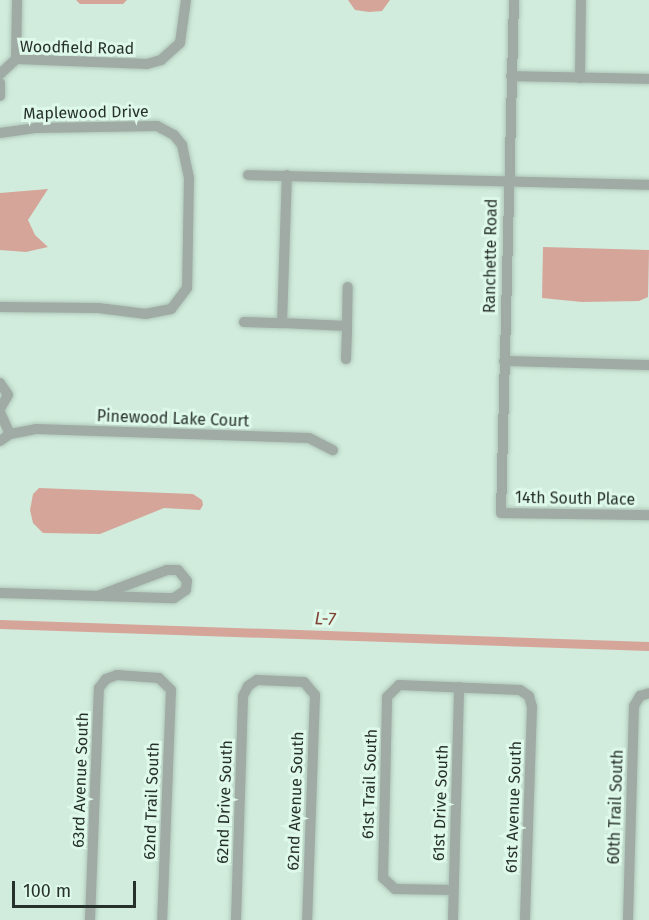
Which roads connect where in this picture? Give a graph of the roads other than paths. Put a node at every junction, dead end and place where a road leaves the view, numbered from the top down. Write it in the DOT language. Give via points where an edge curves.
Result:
graph roads {
  1 [pos="17,0"];
  2 [pos="186,0"];
  3 [pos="514,0"];
  4 [pos="581,0"];
  5 [pos="16,59"];
  6 [pos="0,74"];
  7 [pos="511,76"];
  8 [pos="580,78"];
  9 [pos="649,79"];
  10 [pos="0,82"];
  11 [pos="0,96"];
  12 [pos="0,133"];
  13 [pos="248,175"];
  14 [pos="287,175"];
  15 [pos="508,180"];
  16 [pos="649,185"];
  17 [pos="348,287"];
  18 [pos="0,307"];
  19 [pos="244,322"];
  20 [pos="282,323"];
  21 [pos="347,326"];
  22 [pos="346,359"];
  23 [pos="504,361"];
  24 [pos="649,365"];
  25 [pos="0,383"];
  26 [pos="0,410"];
  27 [pos="10,434"];
  28 [pos="0,441"];
  29 [pos="333,450"];
  30 [pos="501,513"];
  31 [pos="649,515"];
  32 [pos="0,592"];
  33 [pos="98,596"];
  34 [pos="168,684"];
  35 [pos="309,685"];
  36 [pos="459,687"];
  37 [pos="645,695"];
  38 [pos="453,890"];
  39 [pos="90,920"];
  40 [pos="162,920"];
  41 [pos="236,920"];
  42 [pos="308,920"];
  43 [pos="453,920"];
  44 [pos="525,920"];
  45 [pos="628,920"];
  1 -- 5 [label="street"];
  2 -- 5 [label="street, Woodfield Road" via="180,43 161,60 147,64"];
  3 -- 7 [label="street, Ranchette Road"];
  4 -- 8 [label="street"];
  5 -- 6 [label="street, Woodfield Road"];
  7 -- 8 [label="street"];
  7 -- 15 [label="street, Ranchette Road"];
  8 -- 9 [label="street"];
  10 -- 11 [label="street"];
  12 -- 18 [label="street, Maplewood Drive" via="37,128 157,126 174,135 182,145 189,185 187,288 171,309 146,314 98,308"];
  13 -- 14 [label="street"];
  14 -- 15 [label="street"];
  14 -- 20 [label="street"];
  15 -- 16 [label="street"];
  15 -- 23 [label="street, Ranchette Road"];
  17 -- 21 [label="street"];
  19 -- 20 [label="street"];
  20 -- 21 [label="street"];
  21 -- 22 [label="street"];
  23 -- 24 [label="street"];
  23 -- 30 [label="street, Ranchette Road"];
  25 -- 26 [label="street" via="8,395"];
  26 -- 27 [label="street"];
  27 -- 28 [label="street, Pinewood Lake Court"];
  27 -- 29 [label="street, Pinewood Lake Court" via="36,429 309,438"];
  30 -- 31 [label="street, 14th South Place"];
  32 -- 33 [label="street"];
  33 -- 33 [label="street" via="174,598 186,590 187,581 177,570 167,570"];
  34 -- 39 [label="street, 63rd Avenue South" via="159,678 117,675 106,679 99,688"];
  34 -- 40 [label="street, 62nd Trail South" via="172,695"];
  35 -- 41 [label="street, 62nd Drive South" via="258,680 248,686 243,696"];
  35 -- 42 [label="street, 62nd Avenue South" via="315,695"];
  36 -- 38 [label="street, 61st Drive South"];
  36 -- 38 [label="street, 61st Trail South" via="405,684 394,688 387,697 382,872 386,883 395,889"];
  36 -- 44 [label="street, 61st Avenue South" via="520,690 529,696 532,707"];
  37 -- 45 [label="street, 60th Trail South" via="634,706"];
  38 -- 43 [label="street, 61st Drive South"];
}
